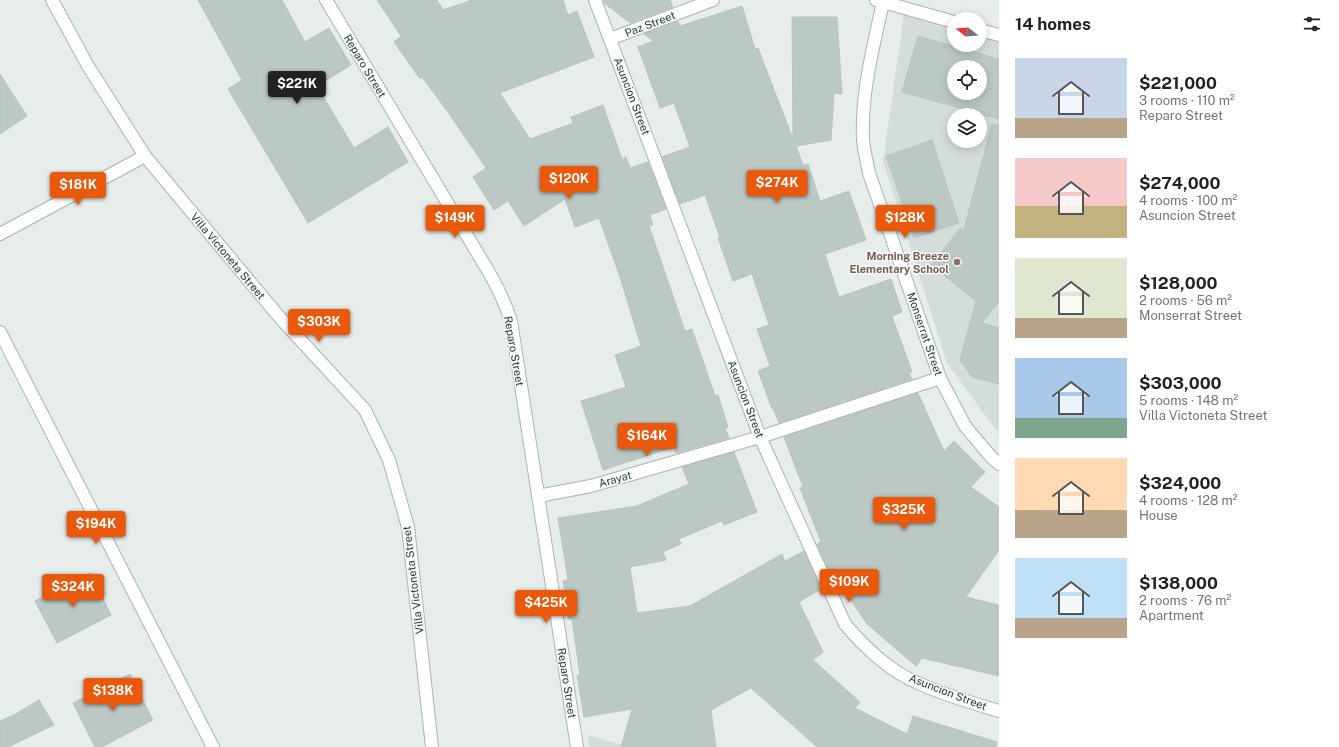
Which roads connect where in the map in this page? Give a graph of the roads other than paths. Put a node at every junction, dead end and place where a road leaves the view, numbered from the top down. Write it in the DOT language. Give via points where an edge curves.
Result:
graph roads {
  1 [pos="52,0"];
  2 [pos="326,0"];
  3 [pos="596,0"];
  4 [pos="713,0"];
  5 [pos="879,1"];
  6 [pos="947,20"];
  7 [pos="987,32"];
  8 [pos="999,35"];
  9 [pos="610,39"];
  10 [pos="145,156"];
  11 [pos="0,234"];
  12 [pos="0,332"];
  13 [pos="940,378"];
  14 [pos="760,437"];
  15 [pos="999,464"];
  16 [pos="538,496"];
  17 [pos="999,711"];
  18 [pos="213,747"];
  19 [pos="432,747"];
  20 [pos="577,747"];
  1 -- 10 [label="street, Villa Victoneta Street" via="88,66"];
  2 -- 16 [label="street, Reparo Street" via="499,289 511,321"];
  3 -- 9 [label="street, Asuncion Street"];
  4 -- 9 [label="street, Paz Street"];
  5 -- 6 [label="street"];
  5 -- 13 [label="street, Monserrat Street" via="868,69 863,141 869,173"];
  7 -- 8 [label="street"];
  9 -- 14 [label="street, Asuncion Street"];
  10 -- 11 [label="street"];
  10 -- 19 [label="street, Villa Victoneta Street" via="281,319 364,410 389,460 408,527"];
  12 -- 18 [label="street"];
  13 -- 14 [label="street, Arayat"];
  13 -- 15 [label="street, Monserrat Street" via="965,426"];
  14 -- 16 [label="street, Arayat" via="591,486"];
  14 -- 17 [label="street, Asuncion Street" via="846,624 858,640 897,671 917,683"];
  16 -- 20 [label="street, Reparo Street"];
}
